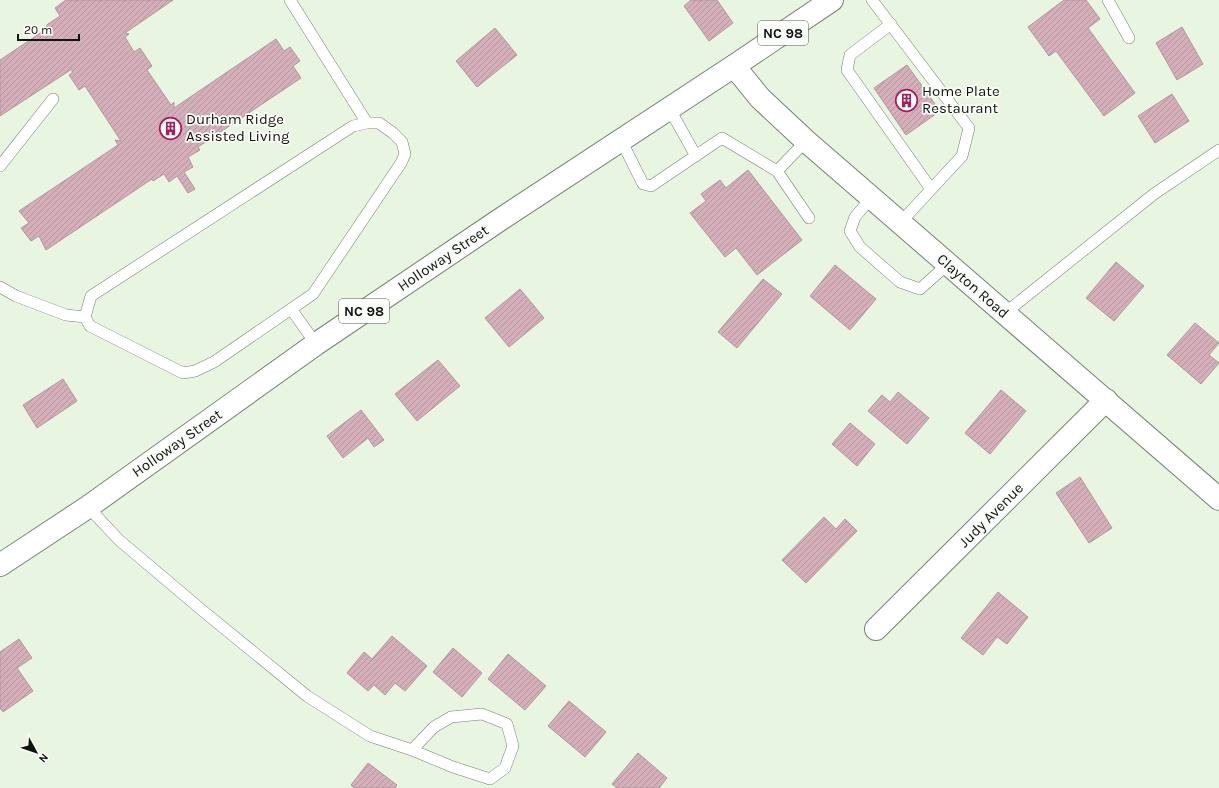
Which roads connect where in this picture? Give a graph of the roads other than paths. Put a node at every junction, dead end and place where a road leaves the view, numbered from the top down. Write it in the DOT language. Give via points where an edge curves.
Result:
graph roads {
  1 [pos="290,0"];
  2 [pos="832,0"];
  3 [pos="872,0"];
  4 [pos="1108,0"];
  5 [pos="891,24"];
  6 [pos="1129,38"];
  7 [pos="734,66"];
  8 [pos="53,99"];
  9 [pos="669,108"];
  10 [pos="367,122"];
  11 [pos="621,140"];
  12 [pos="806,140"];
  13 [pos="1219,150"];
  14 [pos="696,156"];
  15 [pos="0,166"];
  16 [pos="776,171"];
  17 [pos="931,189"];
  18 [pos="871,198"];
  19 [pos="809,218"];
  20 [pos="900,223"];
  21 [pos="948,264"];
  22 [pos="0,287"];
  23 [pos="291,309"];
  24 [pos="1005,313"];
  25 [pos="85,317"];
  26 [pos="316,344"];
  27 [pos="1106,400"];
  28 [pos="1219,499"];
  29 [pos="88,507"];
  30 [pos="0,565"];
  31 [pos="876,629"];
  32 [pos="412,750"];
  1 -- 10 [label="lane"];
  2 -- 7 [label="main road, Holloway Street / NC 98"];
  3 -- 5 [label="lane"];
  4 -- 6 [label="lane"];
  5 -- 17 [label="lane" via="969,128 962,156"];
  5 -- 17 [label="lane" via="850,55 847,70"];
  7 -- 9 [label="main road, Holloway Street / NC 98"];
  7 -- 12 [label="main road, Clayton Road" via="760,98"];
  8 -- 15 [label="lane"];
  9 -- 11 [label="main road, Holloway Street / NC 98"];
  9 -- 14 [label="lane"];
  10 -- 23 [label="lane" via="379,123 393,133 402,142 405,154 313,294"];
  10 -- 25 [label="lane" via="353,126 91,296"];
  11 -- 14 [label="lane" via="643,184 651,186"];
  11 -- 26 [label="main road, Holloway Street / NC 98"];
  12 -- 16 [label="lane"];
  12 -- 18 [label="main road, Clayton Road"];
  13 -- 24 [label="lane" via="1154,194"];
  14 -- 16 [label="lane" via="722,138"];
  16 -- 19 [label="lane"];
  17 -- 20 [label="lane"];
  18 -- 20 [label="main road, Clayton Road"];
  18 -- 21 [label="lane" via="855,217 850,231 860,247 888,272 900,282 920,288"];
  20 -- 21 [label="main road, Clayton Road"];
  21 -- 24 [label="main road, Clayton Road"];
  22 -- 25 [label="lane" via="16,296 66,315"];
  23 -- 25 [label="lane" via="214,362 195,371 183,373 96,330"];
  23 -- 26 [label="lane"];
  24 -- 27 [label="main road, Clayton Road"];
  26 -- 29 [label="main road, Holloway Street / NC 98"];
  27 -- 28 [label="main road, Clayton Road"];
  27 -- 31 [label="main road, Judy Avenue"];
  29 -- 30 [label="main road, Holloway Street / NC 98"];
  29 -- 32 [label="lane" via="119,540 307,696 370,736"];
  32 -- 32 [label="lane" via="453,768 490,779 505,768 513,746 507,724 482,714 452,717 434,727"];
}
